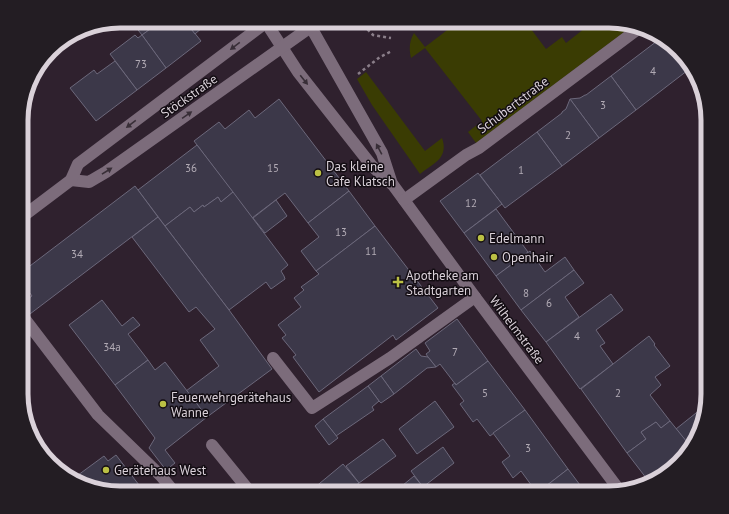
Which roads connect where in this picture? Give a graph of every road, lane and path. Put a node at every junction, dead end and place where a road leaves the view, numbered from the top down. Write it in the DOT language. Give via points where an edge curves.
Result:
graph roads {
  1 [pos="258,28"];
  2 [pos="270,28"];
  3 [pos="307,28"];
  4 [pos="315,28"];
  5 [pos="366,28"];
  6 [pos="635,32"];
  7 [pos="391,38"];
  8 [pos="282,47"];
  9 [pos="392,51"];
  10 [pos="343,85"];
  11 [pos="71,180"];
  12 [pos="393,185"];
  13 [pos="404,200"];
  14 [pos="28,213"];
  15 [pos="475,297"];
  16 [pos="28,323"];
  17 [pos="273,358"];
  18 [pos="212,445"];
  19 [pos="616,485"];
  20 [pos="170,486"];
  21 [pos="245,486"];
  1 -- 11 [label="street, Stöckstraße, one-way" via="78,164"];
  2 -- 8 [label="street, Wilhelmstraße"];
  3 -- 8 [label="street, Stöckstraße"];
  4 -- 10 [label="street, Wilhelmstraße"];
  5 -- 7 [label="path" via="373,35"];
  6 -- 13 [label="street, Schubertstraße" via="479,148"];
  11 -- 8 [label="street, Stöckstraße, one-way" via="89,182 106,172"];
  8 -- 12 [label="street, Wilhelmstraße, one-way" via="298,72 367,160"];
  9 -- 10 [label="path"];
  12 -- 10 [label="street, Wilhelmstraße, one-way" via="382,153"];
  11 -- 14 [label="street, Stöckstraße"];
  12 -- 13 [label="street, Wilhelmstraße"];
  13 -- 15 [label="street, Wilhelmstraße"];
  15 -- 17 [label="street" via="390,358 312,408"];
  15 -- 19 [label="street, Wilhelmstraße"];
  16 -- 20 [label="street" via="98,414"];
  18 -- 21 [label="street"];
}
